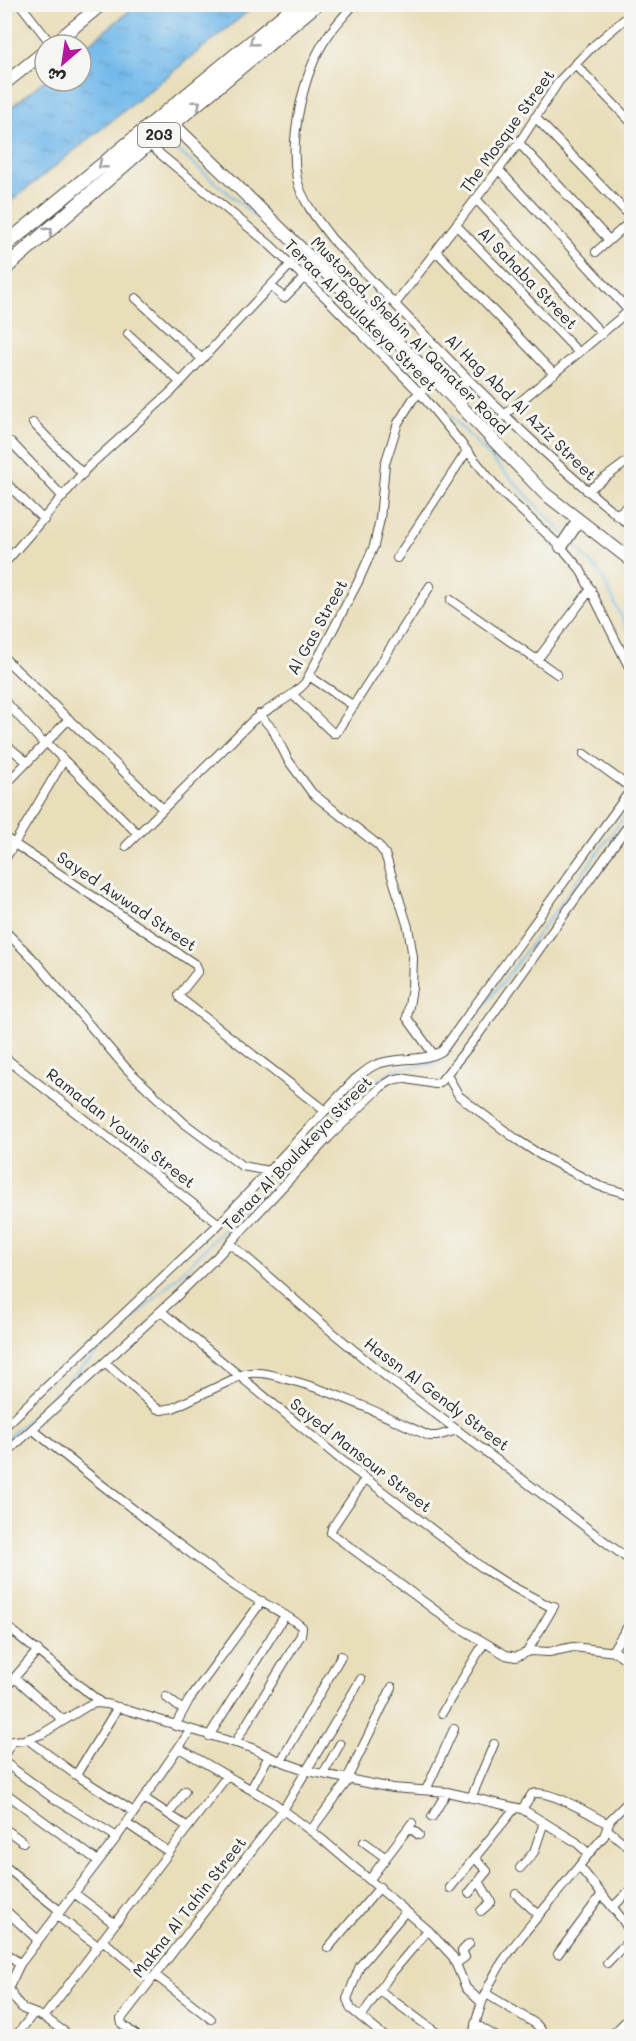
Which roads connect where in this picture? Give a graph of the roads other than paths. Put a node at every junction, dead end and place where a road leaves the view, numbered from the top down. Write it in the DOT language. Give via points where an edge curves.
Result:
graph roads {
  1 [pos="20,4"];
  2 [pos="102,4"];
  3 [pos="298,4"];
  4 [pos="316,4"];
  5 [pos="354,4"];
  6 [pos="632,14"];
  7 [pos="43,33"];
  8 [pos="67,33"];
  9 [pos="33,61"];
  10 [pos="576,65"];
  11 [pos="4,84"];
  12 [pos="535,117"];
  13 [pos="632,123"];
  14 [pos="173,124"];
  15 [pos="519,143"];
  16 [pos="148,144"];
  17 [pos="499,170"];
  18 [pos="476,199"];
  19 [pos="632,219"];
  20 [pos="456,225"];
  21 [pos="609,240"];
  22 [pos="4,246"];
  23 [pos="436,251"];
  24 [pos="596,252"];
  25 [pos="291,264"];
  26 [pos="4,269"];
  27 [pos="305,277"];
  28 [pos="271,286"];
  29 [pos="136,298"];
  30 [pos="395,304"];
  31 [pos="630,310"];
  32 [pos="129,334"];
  33 [pos="602,334"];
  34 [pos="579,353"];
  35 [pos="202,359"];
  36 [pos="554,374"];
  37 [pos="435,380"];
  38 [pos="468,380"];
  39 [pos="180,382"];
  40 [pos="420,393"];
  41 [pos="450,396"];
  42 [pos="503,416"];
  43 [pos="33,423"];
  44 [pos="11,442"];
  45 [pos="467,451"];
  46 [pos="632,458"];
  47 [pos="83,474"];
  48 [pos="4,481"];
  49 [pos="587,491"];
  50 [pos="63,497"];
  51 [pos="632,503"];
  52 [pos="616,514"];
  53 [pos="44,520"];
  54 [pos="575,526"];
  55 [pos="632,527"];
  56 [pos="562,545"];
  57 [pos="397,558"];
  58 [pos="631,560"];
  59 [pos="4,564"];
  60 [pos="430,586"];
  61 [pos="591,589"];
  62 [pos="451,600"];
  63 [pos="4,658"];
  64 [pos="537,660"];
  65 [pos="632,673"];
  66 [pos="557,674"];
  67 [pos="309,676"];
  68 [pos="293,695"];
  69 [pos="4,700"];
  70 [pos="354,706"];
  71 [pos="259,714"];
  72 [pos="69,719"];
  73 [pos="4,743"];
  74 [pos="45,743"];
  75 [pos="584,754"];
  76 [pos="64,760"];
  77 [pos="27,762"];
  78 [pos="4,782"];
  79 [pos="631,788"];
  80 [pos="163,809"];
  81 [pos="632,820"];
  82 [pos="138,834"];
  83 [pos="4,837"];
  84 [pos="16,845"];
  85 [pos="126,846"];
  86 [pos="4,861"];
  87 [pos="4,930"];
  88 [pos="434,1055"];
  89 [pos="4,1057"];
  90 [pos="447,1075"];
  91 [pos="325,1111"];
  92 [pos="269,1171"];
  93 [pos="632,1195"];
  94 [pos="219,1224"];
  95 [pos="230,1243"];
  96 [pos="161,1311"];
  97 [pos="106,1363"];
  98 [pos="239,1376"];
  99 [pos="5,1424"];
  100 [pos="32,1429"];
  101 [pos="458,1430"];
  102 [pos="4,1455"];
  103 [pos="365,1479"];
  104 [pos="632,1562"];
  105 [pos="262,1601"];
  106 [pos="285,1615"];
  107 [pos="632,1620"];
  108 [pos="4,1624"];
  109 [pos="484,1643"];
  110 [pos="38,1650"];
  111 [pos="612,1651"];
  112 [pos="527,1652"];
  113 [pos="341,1656"];
  114 [pos="632,1664"];
  115 [pos="15,1678"];
  116 [pos="361,1679"];
  117 [pos="392,1687"];
  118 [pos="4,1690"];
  119 [pos="166,1697"];
  120 [pos="100,1703"];
  121 [pos="118,1707"];
  122 [pos="183,1710"];
  123 [pos="442,1713"];
  124 [pos="63,1720"];
  125 [pos="175,1726"];
  126 [pos="454,1729"];
  127 [pos="190,1731"];
  128 [pos="209,1736"];
  129 [pos="27,1739"];
  130 [pos="8,1742"];
  131 [pos="234,1743"];
  132 [pos="340,1744"];
  133 [pos="494,1744"];
  134 [pos="179,1748"];
  135 [pos="4,1755"];
  136 [pos="269,1756"];
  137 [pos="281,1761"];
  138 [pos="4,1762"];
  139 [pos="308,1771"];
  140 [pos="323,1774"];
  141 [pos="76,1775"];
  142 [pos="227,1776"];
  143 [pos="348,1779"];
  144 [pos="251,1789"];
  145 [pos="426,1790"];
  146 [pos="185,1791"];
  147 [pos="4,1792"];
  148 [pos="447,1792"];
  149 [pos="471,1797"];
  150 [pos="144,1798"];
  151 [pos="629,1805"];
  152 [pos="519,1808"];
  153 [pos="283,1810"];
  154 [pos="134,1812"];
  155 [pos="169,1814"];
  156 [pos="432,1817"];
  157 [pos="544,1822"];
  158 [pos="126,1823"];
  159 [pos="608,1826"];
  160 [pos="4,1827"];
  161 [pos="188,1827"];
  162 [pos="311,1830"];
  163 [pos="419,1835"];
  164 [pos="117,1837"];
  165 [pos="23,1842"];
  166 [pos="364,1842"];
  167 [pos="632,1850"];
  168 [pos="169,1852"];
  169 [pos="589,1854"];
  170 [pos="386,1858"];
  171 [pos="475,1858"];
  172 [pos="98,1861"];
  173 [pos="579,1866"];
  174 [pos="7,1868"];
  175 [pos="520,1868"];
  176 [pos="370,1879"];
  177 [pos="479,1881"];
  178 [pos="380,1887"];
  179 [pos="450,1888"];
  180 [pos="74,1893"];
  181 [pos="469,1893"];
  182 [pos="516,1894"];
  183 [pos="602,1894"];
  184 [pos="626,1894"];
  185 [pos="613,1907"];
  186 [pos="4,1909"];
  187 [pos="406,1911"];
  188 [pos="481,1911"];
  189 [pos="58,1913"];
  190 [pos="539,1914"];
  191 [pos="115,1923"];
  192 [pos="428,1930"];
  193 [pos="631,1934"];
  194 [pos="38,1940"];
  195 [pos="100,1943"];
  196 [pos="468,1944"];
  197 [pos="328,1948"];
  198 [pos="4,1951"];
  199 [pos="558,1954"];
  200 [pos="457,1963"];
  201 [pos="607,1963"];
  202 [pos="20,1964"];
  203 [pos="153,1977"];
  204 [pos="379,1990"];
  205 [pos="483,1998"];
  206 [pos="33,2014"];
  207 [pos="632,2015"];
  208 [pos="44,2017"];
  209 [pos="361,2017"];
  210 [pos="211,2019"];
  211 [pos="475,2024"];
  212 [pos="16,2037"];
  213 [pos="70,2037"];
  214 [pos="137,2037"];
  215 [pos="384,2037"];
  216 [pos="441,2037"];
  217 [pos="473,2037"];
  218 [pos="495,2037"];
  219 [pos="546,2037"];
  220 [pos="611,2037"];
  1 -- 7 [label="street"];
  2 -- 8 [label="main road"];
  3 -- 22 [label="main road, 203, one-way"];
  14 -- 4 [label="main road, 203, one-way"];
  5 -- 30 [label="street, Al Hag Abd Al Aziz Street" via="326,38 306,81 295,161 298,181 313,214"];
  6 -- 10 [label="street, The Mosque Street" via="593,45"];
  9 -- 11 [label="main road"];
  10 -- 12 [label="street, The Mosque Street" via="559,81"];
  10 -- 13 [label="street"];
  12 -- 15 [label="street, The Mosque Street"];
  12 -- 19 [label="street"];
  14 -- 16 [label="main road, 203"];
  14 -- 37 [label="main road, Mustorod, Shebin Al Qanater Road"];
  15 -- 17 [label="street, The Mosque Street"];
  15 -- 21 [label="street"];
  16 -- 25 [label="street, Teraa Al Boulakeya Street"];
  26 -- 16 [label="main road, 203, one-way"];
  17 -- 18 [label="street, The Mosque Street"];
  17 -- 31 [label="street"];
  18 -- 20 [label="street, The Mosque Street"];
  18 -- 33 [label="street"];
  19 -- 21 [label="street"];
  20 -- 23 [label="street, The Mosque Street"];
  20 -- 34 [label="street, Al Sahaba Street"];
  21 -- 24 [label="street"];
  23 -- 30 [label="street, The Mosque Street"];
  23 -- 36 [label="street"];
  25 -- 27 [label="street, Teraa Al Boulakeya Street"];
  25 -- 28 [label="street"];
  27 -- 28 [label="street" via="283,298"];
  27 -- 40 [label="street, Teraa Al Boulakeya Street"];
  28 -- 35 [label="street"];
  29 -- 35 [label="street"];
  30 -- 38 [label="street, Al Hag Abd Al Aziz Street"];
  31 -- 33 [label="street"];
  32 -- 39 [label="street"];
  33 -- 34 [label="street"];
  34 -- 36 [label="street"];
  35 -- 39 [label="street"];
  36 -- 42 [label="street"];
  37 -- 40 [label="street, Al Gas Street"];
  37 -- 41 [label="main road, Mustorod, Shebin Al Qanater Road"];
  38 -- 41 [label="street"];
  38 -- 42 [label="street, Al Hag Abd Al Aziz Street"];
  39 -- 47 [label="street"];
  40 -- 45 [label="street, Teraa Al Boulakeya Street"];
  40 -- 67 [label="street, Al Gas Street" via="403,415 390,445 374,546"];
  41 -- 54 [label="main road, Mustorod, Shebin Al Qanater Road"];
  42 -- 49 [label="street, Al Hag Abd Al Aziz Street"];
  43 -- 47 [label="street"];
  44 -- 50 [label="street"];
  45 -- 56 [label="street, Teraa Al Boulakeya Street" via="511,502"];
  45 -- 57 [label="street"];
  46 -- 49 [label="street"];
  47 -- 50 [label="street"];
  48 -- 53 [label="street"];
  49 -- 52 [label="street, Al Hag Abd Al Aziz Street"];
  50 -- 53 [label="street"];
  51 -- 52 [label="street"];
  52 -- 55 [label="street, Al Hag Abd Al Aziz Street"];
  53 -- 59 [label="street"];
  54 -- 56 [label="main road"];
  54 -- 58 [label="main road, Mustorod, Shebin Al Qanater Road"];
  56 -- 61 [label="street, Teraa Al Boulakeya Street"];
  60 -- 70 [label="street"];
  61 -- 64 [label="street"];
  61 -- 65 [label="street, Teraa Al Boulakeya Street"];
  62 -- 64 [label="street"];
  63 -- 72 [label="street"];
  64 -- 66 [label="street"];
  67 -- 68 [label="street, Al Gas Street"];
  67 -- 70 [label="street"];
  68 -- 70 [label="street" via="333,733"];
  68 -- 71 [label="street, Al Gas Street"];
  69 -- 74 [label="street"];
  71 -- 80 [label="street, Al Gas Street"];
  71 -- 88 [label="street" via="312,793 385,854 408,927 413,957 407,1018"];
  72 -- 74 [label="street"];
  72 -- 80 [label="street"];
  73 -- 77 [label="street"];
  74 -- 76 [label="street"];
  74 -- 77 [label="street"];
  75 -- 79 [label="street"];
  76 -- 82 [label="street"];
  76 -- 84 [label="street"];
  77 -- 78 [label="street"];
  79 -- 88 [label="street" via="452,1039"];
  80 -- 82 [label="street, Al Gas Street"];
  81 -- 90 [label="street"];
  82 -- 85 [label="street, Al Gas Street"];
  83 -- 84 [label="street, Sayed Awwad Street"];
  84 -- 86 [label="street"];
  84 -- 91 [label="street, Sayed Awwad Street" via="196,965 198,971 180,998"];
  87 -- 92 [label="street" via="126,1068 184,1122 242,1166"];
  88 -- 91 [label="street, Teraa Al Boulakeya Street" via="374,1065"];
  89 -- 94 [label="street, Ramadan Younis Street"];
  90 -- 93 [label="street" via="459,1096 542,1156 599,1186"];
  90 -- 95 [label="street, Teraa Al Boulakeya Street" via="435,1084 401,1078 381,1087 335,1130"];
  91 -- 92 [label="street, Teraa Al Boulakeya Street"];
  92 -- 94 [label="street, Teraa Al Boulakeya Street"];
  94 -- 99 [label="street, Teraa Al Boulakeya Street"];
  95 -- 96 [label="street, Teraa Al Boulakeya Street"];
  95 -- 101 [label="street, Hassn Al Gendy Street" via="388,1378"];
  96 -- 97 [label="street, Teraa Al Boulakeya Street"];
  96 -- 98 [label="street, Sayed Mansour Street"];
  97 -- 98 [label="street" via="161,1410"];
  97 -- 100 [label="street, Teraa Al Boulakeya Street"];
  98 -- 101 [label="street" via="259,1372 321,1388 434,1437"];
  98 -- 103 [label="street, Sayed Mansour Street"];
  100 -- 102 [label="street, Teraa Al Boulakeya Street"];
  100 -- 105 [label="street" via="234,1586"];
  101 -- 104 [label="street, Hassn Al Gendy Street"];
  103 -- 109 [label="street" via="331,1533"];
  103 -- 112 [label="street, Sayed Mansour Street" via="484,1569 554,1607"];
  105 -- 106 [label="street"];
  105 -- 122 [label="street"];
  106 -- 128 [label="street"];
  106 -- 131 [label="street" via="302,1627 301,1635"];
  107 -- 111 [label="street"];
  108 -- 110 [label="street"];
  109 -- 112 [label="street" via="506,1655 516,1657"];
  109 -- 123 [label="street"];
  110 -- 115 [label="street"];
  110 -- 120 [label="street"];
  111 -- 112 [label="street" via="573,1647"];
  111 -- 114 [label="street"];
  113 -- 137 [label="street"];
  115 -- 118 [label="street"];
  115 -- 124 [label="street"];
  116 -- 139 [label="street, Makna Al Tahin Street"];
  117 -- 143 [label="street"];
  119 -- 122 [label="street"];
  120 -- 121 [label="street"];
  120 -- 124 [label="street"];
  121 -- 125 [label="street"];
  121 -- 141 [label="street"];
  122 -- 125 [label="street"];
  124 -- 129 [label="street"];
  125 -- 127 [label="street"];
  126 -- 145 [label="street"];
  127 -- 128 [label="street"];
  127 -- 134 [label="street"];
  128 -- 131 [label="street"];
  129 -- 130 [label="street"];
  129 -- 141 [label="street"];
  130 -- 135 [label="street"];
  131 -- 136 [label="street"];
  132 -- 140 [label="street"];
  133 -- 149 [label="street"];
  134 -- 142 [label="street"];
  134 -- 150 [label="street"];
  136 -- 137 [label="street"];
  136 -- 144 [label="street"];
  137 -- 139 [label="street"];
  138 -- 164 [label="street"];
  139 -- 140 [label="street"];
  139 -- 153 [label="street, Makna Al Tahin Street"];
  140 -- 143 [label="street"];
  141 -- 154 [label="street"];
  142 -- 144 [label="street"];
  142 -- 161 [label="street"];
  143 -- 145 [label="street"];
  143 -- 162 [label="street"];
  144 -- 153 [label="street"];
  145 -- 148 [label="street"];
  146 -- 155 [label="street"];
  147 -- 172 [label="street"];
  148 -- 149 [label="street"];
  148 -- 156 [label="street"];
  149 -- 152 [label="street"];
  150 -- 154 [label="street"];
  150 -- 155 [label="street"];
  151 -- 159 [label="street"];
  152 -- 157 [label="street"];
  152 -- 159 [label="street" via="532,1794 543,1793"];
  152 -- 171 [label="street"];
  153 -- 162 [label="street"];
  153 -- 203 [label="street, Makna Al Tahin Street"];
  154 -- 158 [label="street"];
  155 -- 161 [label="street"];
  157 -- 169 [label="street"];
  157 -- 175 [label="street" via="534,1852"];
  158 -- 164 [label="street"];
  158 -- 168 [label="street"];
  159 -- 167 [label="street"];
  159 -- 169 [label="street"];
  160 -- 165 [label="street"];
  161 -- 168 [label="street"];
  162 -- 176 [label="street"];
  163 -- 170 [label="street" via="410,1825"];
  164 -- 172 [label="street"];
  166 -- 170 [label="street"];
  168 -- 191 [label="street"];
  169 -- 173 [label="street"];
  170 -- 176 [label="street"];
  171 -- 177 [label="street" via="487,1871"];
  171 -- 179 [label="street"];
  172 -- 180 [label="street"];
  173 -- 183 [label="street"];
  173 -- 190 [label="street"];
  174 -- 189 [label="street"];
  176 -- 178 [label="street"];
  177 -- 181 [label="street"];
  177 -- 188 [label="street" via="491,1902"];
  178 -- 187 [label="street"];
  178 -- 197 [label="street"];
  180 -- 189 [label="street"];
  180 -- 191 [label="street"];
  182 -- 190 [label="street"];
  183 -- 185 [label="street"];
  183 -- 199 [label="street"];
  184 -- 185 [label="street"];
  185 -- 193 [label="street"];
  186 -- 194 [label="street"];
  187 -- 192 [label="street"];
  187 -- 209 [label="street" via="356,1972 347,1999"];
  189 -- 194 [label="street"];
  189 -- 195 [label="street"];
  190 -- 205 [label="street" via="504,1958"];
  191 -- 195 [label="street"];
  192 -- 200 [label="street"];
  192 -- 204 [label="street"];
  193 -- 201 [label="street"];
  194 -- 202 [label="street"];
  195 -- 203 [label="street"];
  195 -- 208 [label="street"];
  196 -- 200 [label="street" via="462,1950 465,1957"];
  198 -- 202 [label="street"];
  200 -- 205 [label="street" via="466,1988"];
  202 -- 206 [label="street" via="10,1990 20,2006"];
  203 -- 210 [label="street"];
  203 -- 214 [label="street, Makna Al Tahin Street" via="121,2019"];
  204 -- 209 [label="street"];
  204 -- 216 [label="street"];
  205 -- 211 [label="street"];
  205 -- 219 [label="street" via="536,2024"];
  206 -- 208 [label="street"];
  206 -- 212 [label="street"];
  207 -- 220 [label="street"];
  208 -- 213 [label="street"];
  209 -- 215 [label="street"];
  211 -- 217 [label="street"];
  211 -- 218 [label="street"];
}
